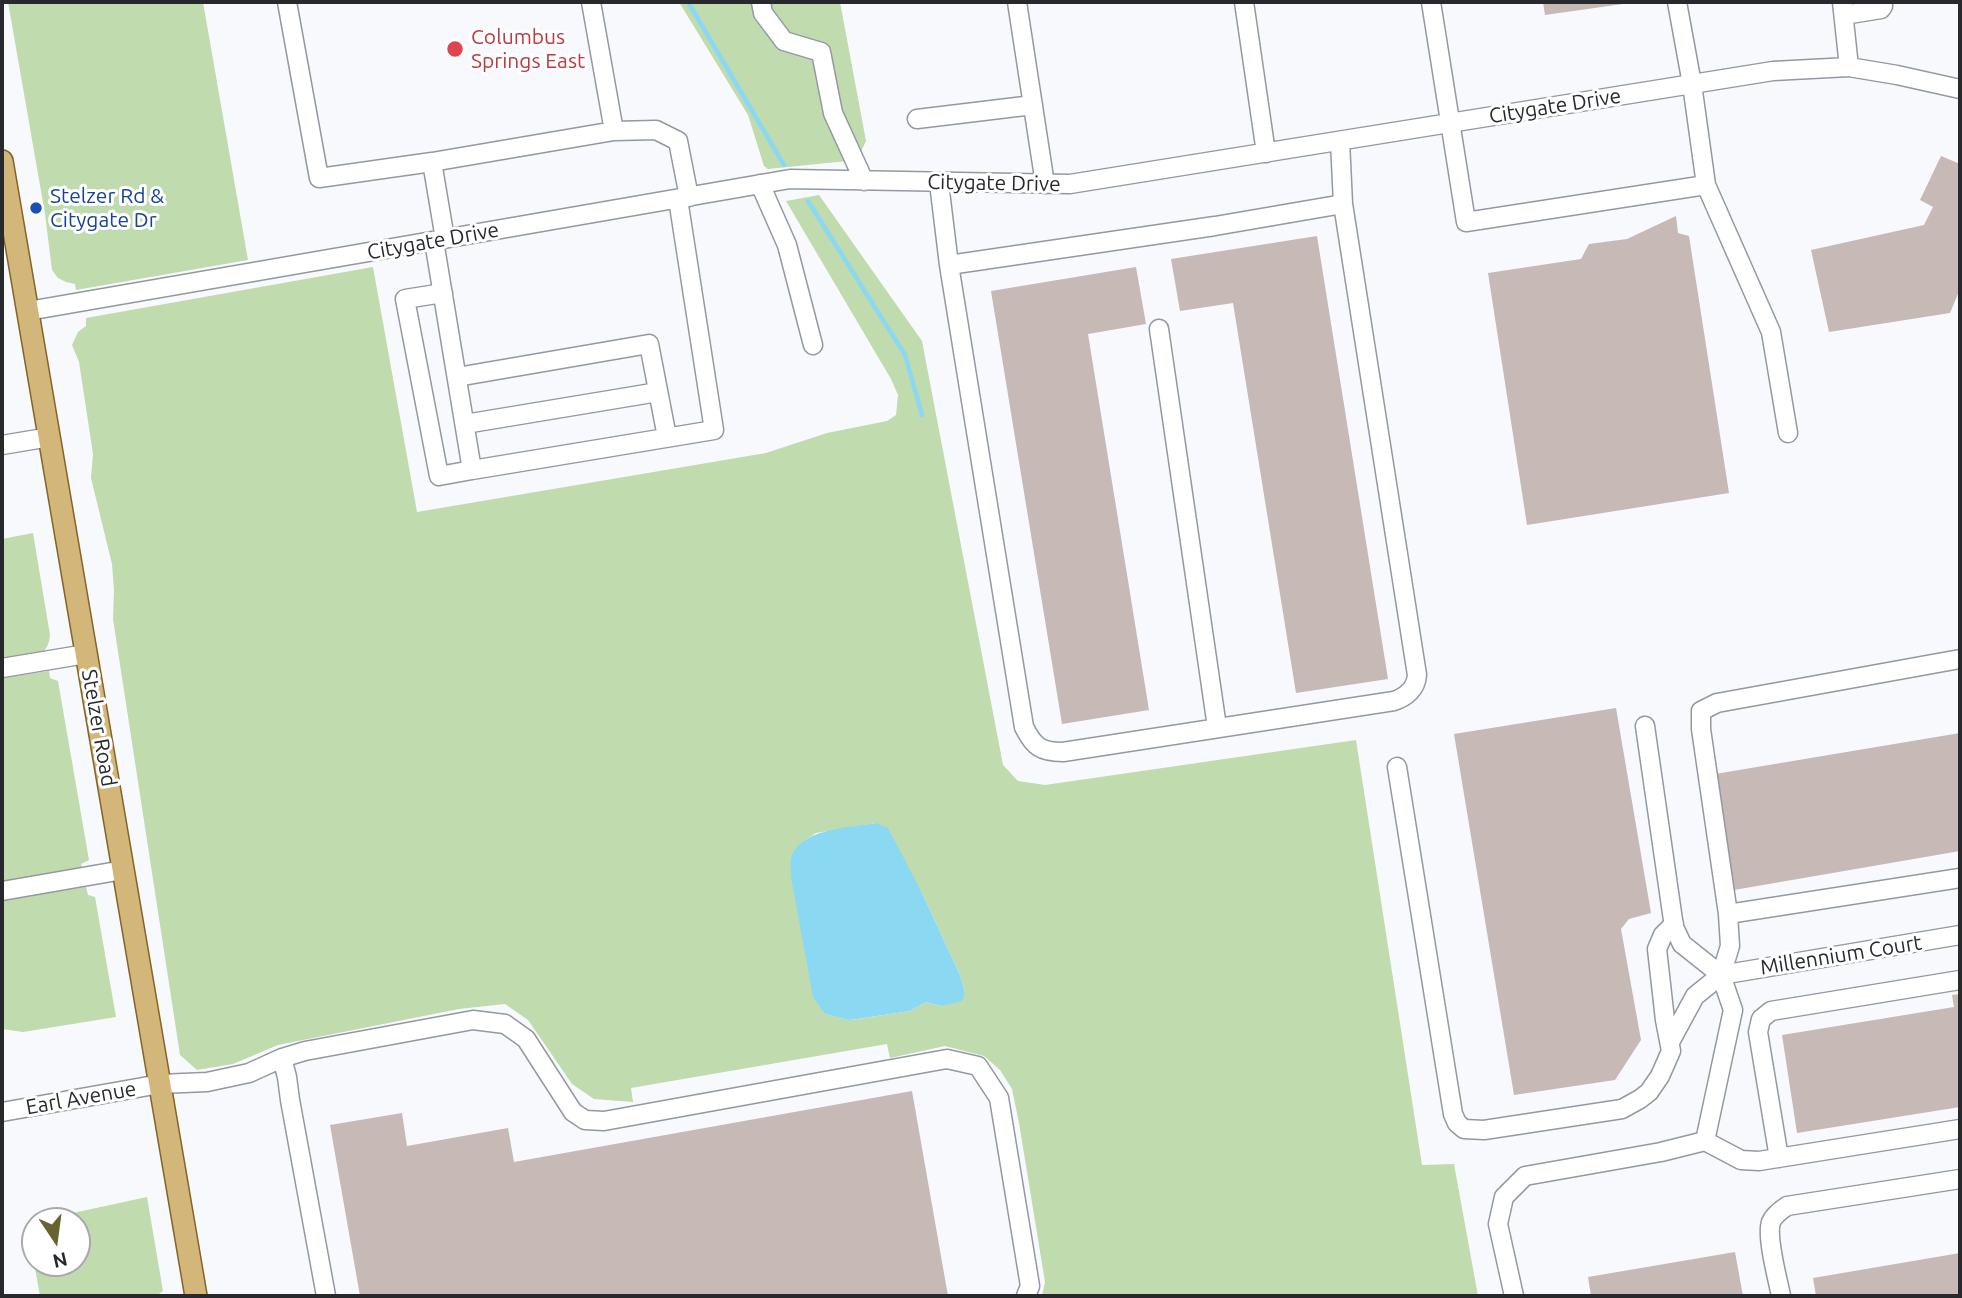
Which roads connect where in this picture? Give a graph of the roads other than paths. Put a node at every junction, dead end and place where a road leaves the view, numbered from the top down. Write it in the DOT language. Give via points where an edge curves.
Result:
graph roads {
  1 [pos="287,2"];
  2 [pos="591,2"];
  3 [pos="761,2"];
  4 [pos="1017,2"];
  5 [pos="1244,2"];
  6 [pos="1431,2"];
  7 [pos="1677,2"];
  8 [pos="1882,2"];
  9 [pos="1843,8"];
  10 [pos="1849,67"];
  11 [pos="1692,84"];
  12 [pos="1960,89"];
  13 [pos="1033,105"];
  14 [pos="917,119"];
  15 [pos="1450,124"];
  16 [pos="614,131"];
  17 [pos="1340,141"];
  18 [pos="1266,153"];
  19 [pos="2,161"];
  20 [pos="432,162"];
  21 [pos="864,181"];
  22 [pos="939,183"];
  23 [pos="760,184"];
  24 [pos="1045,184"];
  25 [pos="1706,185"];
  26 [pos="684,197"];
  27 [pos="1343,204"];
  28 [pos="6,212"];
  29 [pos="439,240"];
  30 [pos="949,265"];
  31 [pos="443,293"];
  32 [pos="28,311"];
  33 [pos="1159,329"];
  34 [pos="813,345"];
  35 [pos="457,377"];
  36 [pos="658,392"];
  37 [pos="465,424"];
  38 [pos="1788,433"];
  39 [pos="50,437"];
  40 [pos="667,437"];
  41 [pos="2,445"];
  42 [pos="472,470"];
  43 [pos="86,654"];
  44 [pos="1960,659"];
  45 [pos="2,668"];
  46 [pos="1645,726"];
  47 [pos="1217,727"];
  48 [pos="1397,767"];
  49 [pos="123,870"];
  50 [pos="1960,878"];
  51 [pos="2,891"];
  52 [pos="1728,914"];
  53 [pos="1674,924"];
  54 [pos="1960,935"];
  55 [pos="1721,975"];
  56 [pos="1960,980"];
  57 [pos="1670,1042"];
  58 [pos="282,1058"];
  59 [pos="160,1084"];
  60 [pos="2,1112"];
  61 [pos="1960,1129"];
  62 [pos="1705,1141"];
  63 [pos="1779,1158"];
  64 [pos="1960,1179"];
  65 [pos="196,1296"];
  66 [pos="326,1296"];
  67 [pos="1026,1296"];
  68 [pos="1514,1296"];
  69 [pos="1781,1296"];
  1 -- 20 [label="street" via="319,178"];
  2 -- 16 [label="street"];
  3 -- 21 [label="street" via="763,13 784,41 821,52 833,113"];
  4 -- 13 [label="street"];
  5 -- 18 [label="street"];
  6 -- 15 [label="street"];
  7 -- 11 [label="street"];
  8 -- 9 [label="street" via="1881,9"];
  9 -- 10 [label="street"];
  10 -- 11 [label="street, Citygate Drive" via="1773,71"];
  10 -- 12 [label="street, Citygate Drive"];
  11 -- 15 [label="street, Citygate Drive"];
  11 -- 25 [label="street"];
  13 -- 14 [label="street"];
  13 -- 24 [label="street"];
  15 -- 17 [label="street, Citygate Drive"];
  15 -- 25 [label="street" via="1466,222"];
  16 -- 20 [label="street"];
  16 -- 26 [label="street" via="656,130 678,141"];
  17 -- 18 [label="street, Citygate Drive"];
  17 -- 27 [label="street"];
  18 -- 24 [label="street, Citygate Drive"];
  19 -- 28 [label="main road, Stelzer Road"];
  20 -- 29 [label="street"];
  21 -- 22 [label="street, Citygate Drive"];
  21 -- 23 [label="street, Citygate Drive" via="790,179"];
  22 -- 24 [label="street, Citygate Drive"];
  22 -- 30 [label="street"];
  23 -- 26 [label="street, Citygate Drive"];
  23 -- 34 [label="street" via="787,245"];
  25 -- 38 [label="street" via="1771,332"];
  26 -- 29 [label="street, Citygate Drive"];
  26 -- 40 [label="street" via="714,430"];
  27 -- 30 [label="street"];
  27 -- 47 [label="street" via="1417,682 1406,697 1394,701"];
  28 -- 32 [label="main road, Stelzer Road"];
  29 -- 31 [label="street"];
  29 -- 32 [label="street, Citygate Drive"];
  30 -- 47 [label="street" via="1029,738 1048,752 1063,752"];
  31 -- 35 [label="street"];
  31 -- 42 [label="street" via="405,299 439,476"];
  32 -- 39 [label="main road, Stelzer Road"];
  33 -- 47 [label="street"];
  35 -- 36 [label="street" via="649,344"];
  35 -- 37 [label="street"];
  36 -- 37 [label="street"];
  36 -- 40 [label="street"];
  37 -- 42 [label="street"];
  39 -- 41 [label="street"];
  39 -- 43 [label="main road, Stelzer Road"];
  40 -- 42 [label="street"];
  43 -- 45 [label="street"];
  43 -- 49 [label="main road, Stelzer Road"];
  44 -- 52 [label="street" via="1717,703 1701,712"];
  46 -- 53 [label="street"];
  48 -- 57 [label="street" via="1457,1123 1464,1129 1483,1129 1622,1109 1649,1092 1671,1051"];
  49 -- 51 [label="street"];
  49 -- 59 [label="main road, Stelzer Road"];
  50 -- 52 [label="street"];
  52 -- 55 [label="street" via="1730,946"];
  53 -- 55 [label="street" via="1682,944"];
  53 -- 57 [label="street" via="1657,949"];
  54 -- 55 [label="street, Millennium Court"];
  55 -- 57 [label="street" via="1695,996"];
  55 -- 62 [label="street" via="1733,1010"];
  56 -- 63 [label="street" via="1771,1011 1761,1019 1758,1032"];
  58 -- 59 [label="street, Earl Avenue" via="249,1073 206,1082"];
  58 -- 66 [label="street"];
  58 -- 67 [label="street, Earl Avenue" via="472,1020 505,1024 526,1039 573,1112 585,1120 604,1121 947,1059 978,1066 999,1098 1030,1286"];
  59 -- 60 [label="street, Earl Avenue"];
  59 -- 65 [label="main road, Stelzer Road"];
  61 -- 63 [label="street"];
  62 -- 63 [label="street" via="1741,1160"];
  62 -- 68 [label="street" via="1525,1176 1504,1197 1498,1224"];
  64 -- 69 [label="street" via="1780,1210 1771,1223 1770,1237"];
}
